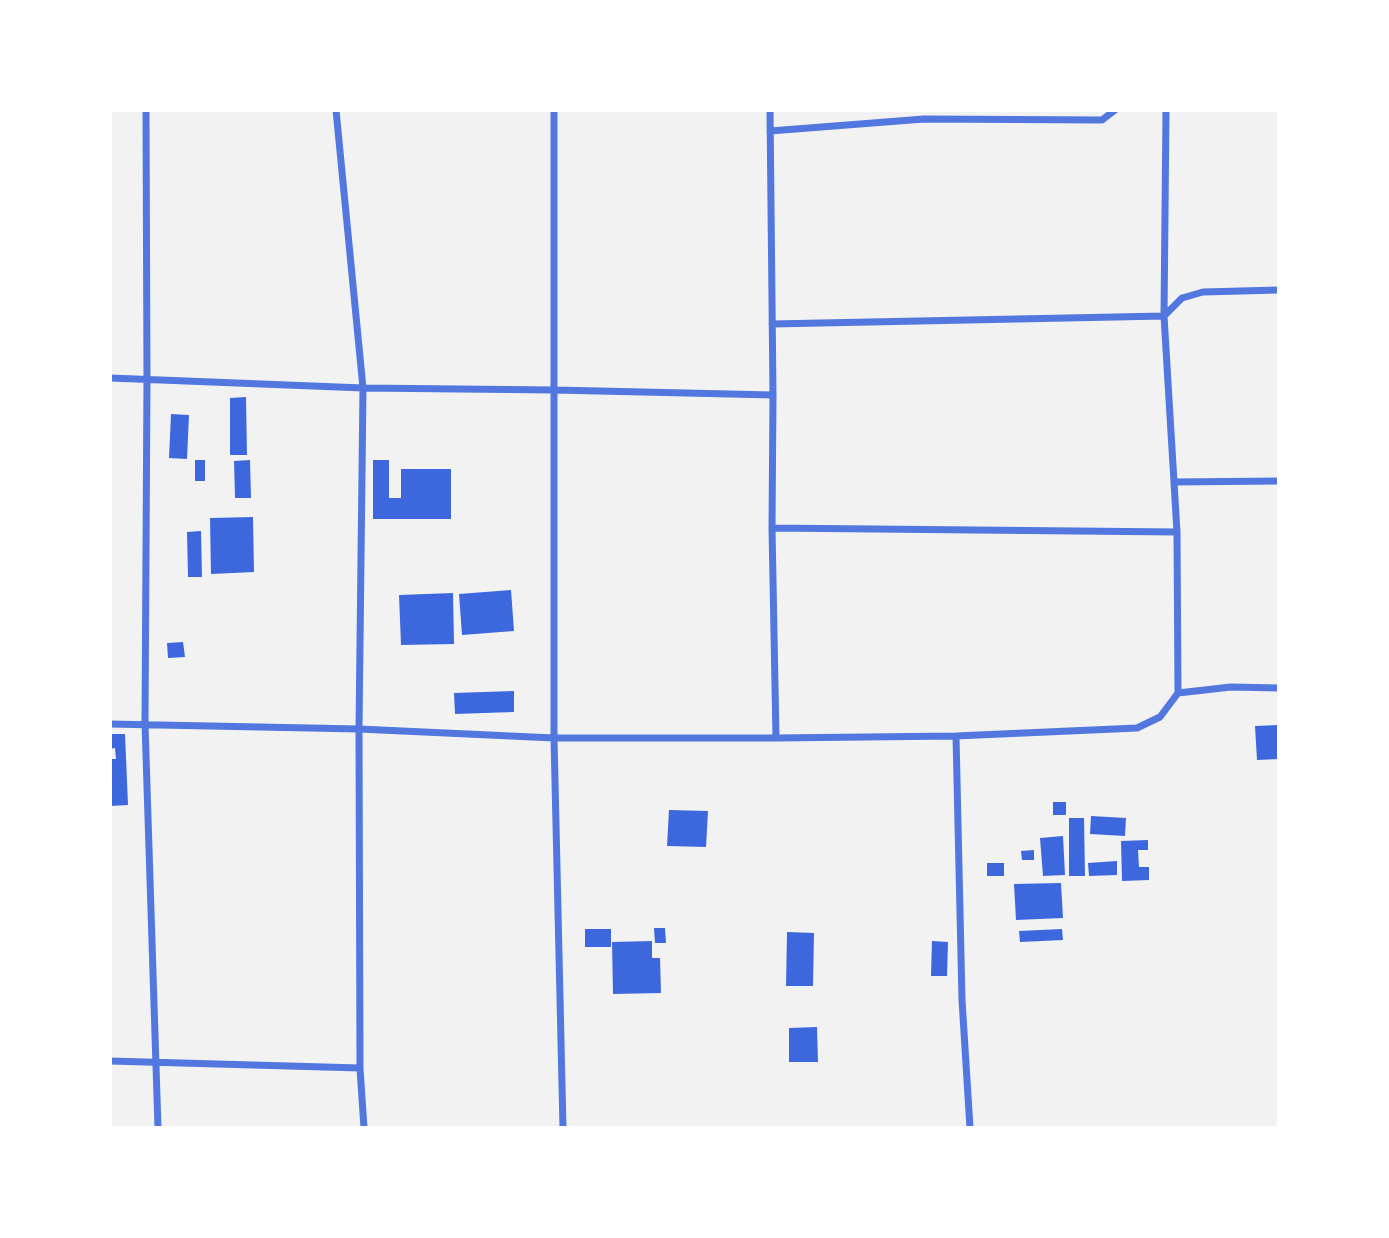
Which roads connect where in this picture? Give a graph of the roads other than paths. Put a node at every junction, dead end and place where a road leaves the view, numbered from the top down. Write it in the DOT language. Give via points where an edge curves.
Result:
graph roads {
  1 [pos="146,110"];
  2 [pos="336,110"];
  3 [pos="554,110"];
  4 [pos="769,110"];
  5 [pos="1115,110"];
  6 [pos="1166,110"];
  7 [pos="770,131"];
  8 [pos="1279,290"];
  9 [pos="1164,316"];
  10 [pos="772,324"];
  11 [pos="110,378"];
  12 [pos="147,379"];
  13 [pos="363,388"];
  14 [pos="555,390"];
  15 [pos="773,395"];
  16 [pos="1279,481"];
  17 [pos="1174,482"];
  18 [pos="772,528"];
  19 [pos="1177,532"];
  20 [pos="1279,688"];
  21 [pos="1178,693"];
  22 [pos="110,724"];
  23 [pos="145,724"];
  24 [pos="359,729"];
  25 [pos="956,736"];
  26 [pos="554,738"];
  27 [pos="776,738"];
  28 [pos="110,1061"];
  29 [pos="156,1062"];
  30 [pos="360,1068"];
  31 [pos="158,1128"];
  32 [pos="363,1128"];
  33 [pos="563,1128"];
  34 [pos="970,1128"];
  1 -- 12 [label="street"];
  2 -- 13 [label="street"];
  3 -- 14 [label="street"];
  4 -- 7 [label="street"];
  5 -- 7 [label="street" via="1102,120 924,119"];
  6 -- 9 [label="street"];
  7 -- 10 [label="street"];
  8 -- 9 [label="street" via="1203,292 1182,298"];
  9 -- 10 [label="street"];
  9 -- 17 [label="street"];
  10 -- 15 [label="street"];
  11 -- 12 [label="street"];
  12 -- 13 [label="street"];
  12 -- 23 [label="street"];
  13 -- 14 [label="street"];
  13 -- 24 [label="street"];
  14 -- 15 [label="street"];
  14 -- 26 [label="street"];
  15 -- 18 [label="street"];
  16 -- 17 [label="street"];
  17 -- 19 [label="street"];
  18 -- 19 [label="street"];
  18 -- 27 [label="street"];
  19 -- 21 [label="street"];
  20 -- 21 [label="street"];
  21 -- 25 [label="street" via="1160,716 1137,727"];
  22 -- 23 [label="street"];
  23 -- 24 [label="street"];
  23 -- 29 [label="street"];
  24 -- 26 [label="street"];
  24 -- 30 [label="street"];
  25 -- 27 [label="street"];
  25 -- 34 [label="street"];
  26 -- 27 [label="street"];
  26 -- 33 [label="street"];
  28 -- 29 [label="street"];
  29 -- 30 [label="street"];
  29 -- 31 [label="street"];
  30 -- 32 [label="street"];
}
